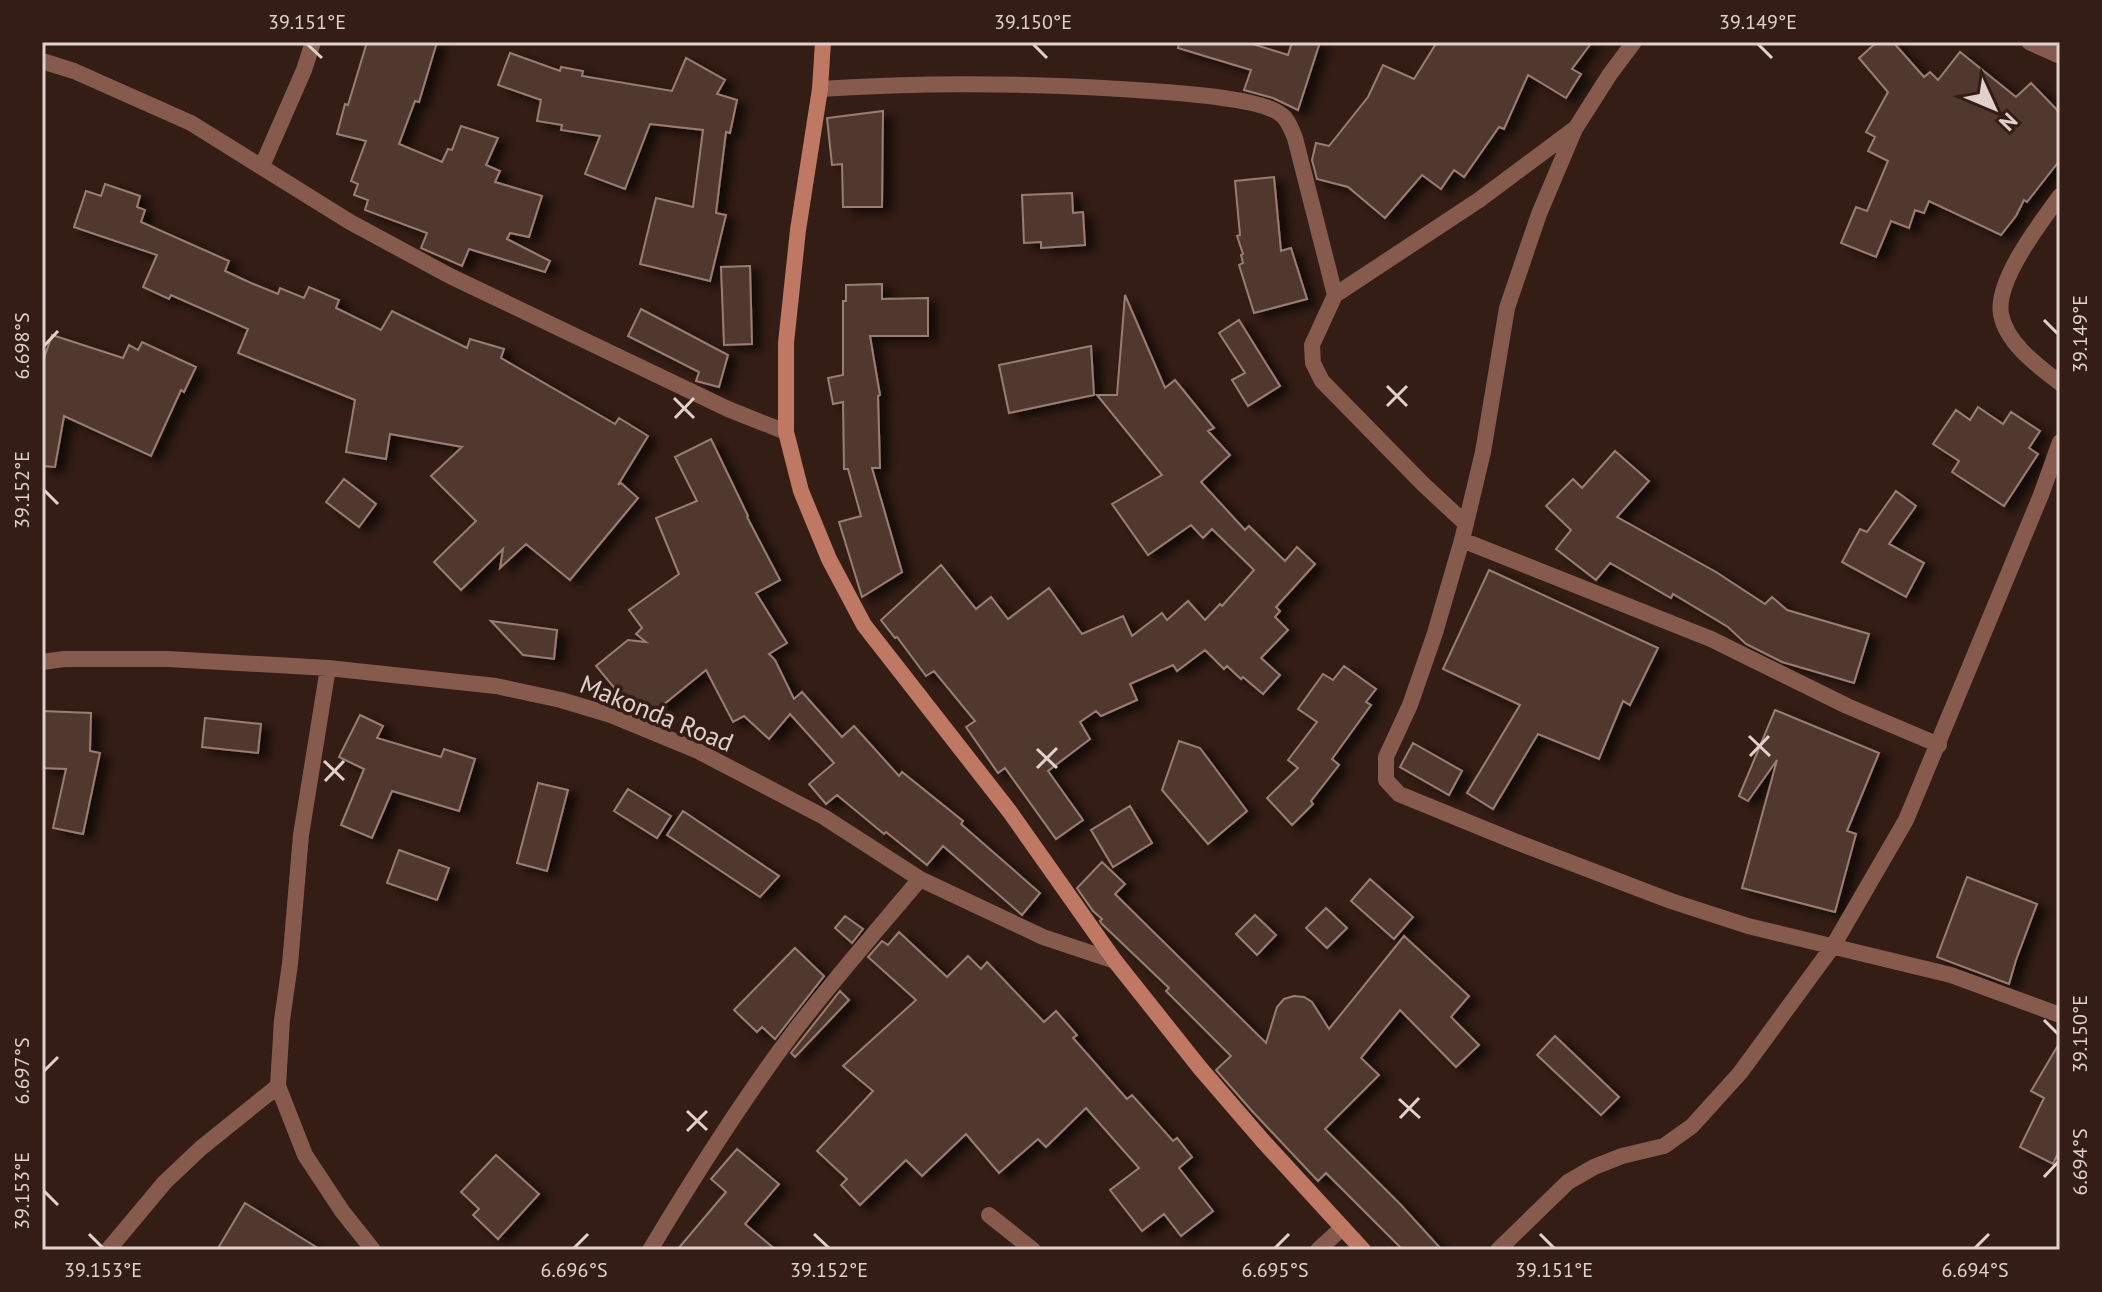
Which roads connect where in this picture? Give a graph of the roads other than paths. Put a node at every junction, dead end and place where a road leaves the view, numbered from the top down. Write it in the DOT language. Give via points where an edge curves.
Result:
graph roads {
  1 [pos="313,42"];
  2 [pos="823,42"];
  3 [pos="1634,42"];
  4 [pos="2029,42"];
  5 [pos="2060,56"];
  6 [pos="42,61"];
  7 [pos="820,89"];
  8 [pos="1575,129"];
  9 [pos="262,166"];
  10 [pos="2060,196"];
  11 [pos="1335,295"];
  12 [pos="2060,383"];
  13 [pos="786,432"];
  14 [pos="2060,442"];
  15 [pos="1464,532"];
  16 [pos="42,662"];
  17 [pos="328,668"];
  18 [pos="1939,745"];
  19 [pos="920,879"];
  20 [pos="1833,946"];
  21 [pos="1115,961"];
  22 [pos="2060,1015"];
  23 [pos="278,1086"];
  24 [pos="989,1215"];
  25 [pos="1342,1228"];
  26 [pos="108,1250"];
  27 [pos="373,1250"];
  28 [pos="650,1250"];
  29 [pos="1033,1250"];
  30 [pos="1318,1250"];
  31 [pos="1363,1250"];
  32 [pos="1498,1250"];
  1 -- 9 [label="street"];
  2 -- 7 [label="street"];
  3 -- 8 [label="street"];
  4 -- 5 [label="street"];
  6 -- 9 [label="street" via="191,123"];
  7 -- 11 [label="street" via="993,82 1085,86 1204,95 1271,109 1290,124 1295,138"];
  7 -- 13 [label="street" via="786,343"];
  8 -- 11 [label="street"];
  8 -- 15 [label="street" via="1507,308"];
  9 -- 13 [label="street" via="450,276"];
  10 -- 12 [label="street" via="2032,234 2000,297 2001,316 2012,339"];
  11 -- 15 [label="street" via="1312,345 1322,381"];
  13 -- 21 [label="street" via="801,491 864,625 1010,812"];
  14 -- 18 [label="street"];
  15 -- 18 [label="street"];
  15 -- 20 [label="street" via="1435,633 1386,757 1386,780 1399,794 1671,901"];
  16 -- 17 [label="street, Makonda Road" via="168,659"];
  17 -- 19 [label="street, Makonda Road" via="496,686 611,715 696,750 796,802"];
  17 -- 23 [label="street" via="301,835"];
  18 -- 20 [label="street" via="1906,820"];
  19 -- 21 [label="street, Makonda Road" via="1043,937"];
  19 -- 28 [label="street" via="794,1032"];
  20 -- 22 [label="street" via="1951,975"];
  20 -- 32 [label="street" via="1740,1073 1692,1126 1664,1146 1622,1156 1568,1182"];
  21 -- 25 [label="street" via="1200,1068"];
  23 -- 26 [label="street" via="174,1174"];
  23 -- 27 [label="street" via="305,1155"];
  24 -- 29 [label="street"];
  25 -- 30 [label="street"];
  25 -- 31 [label="street"];
}
